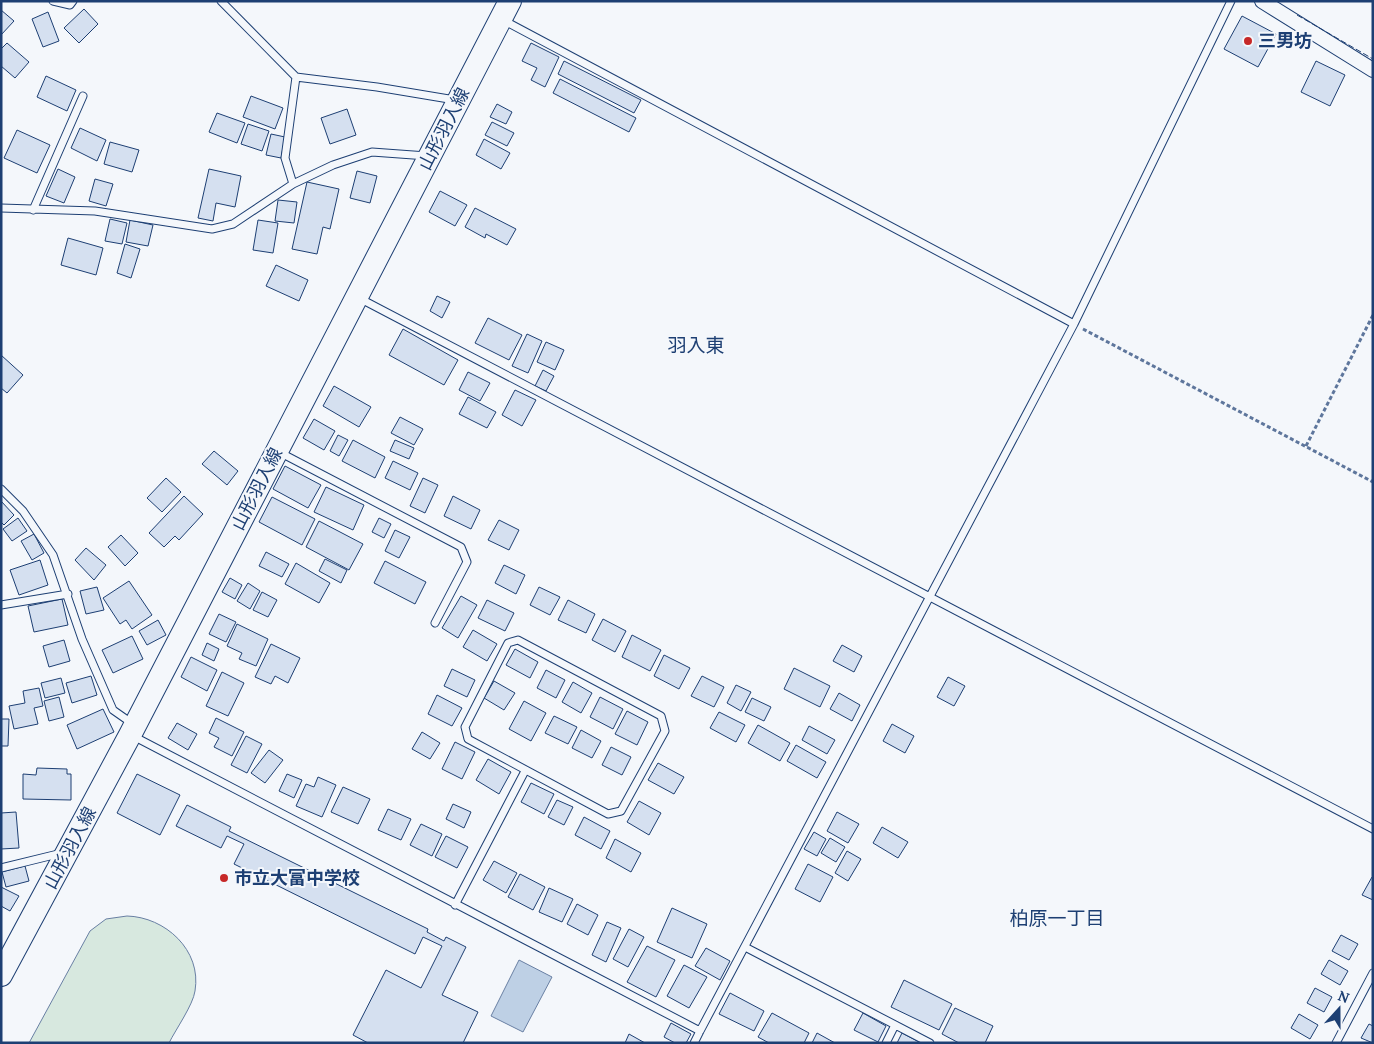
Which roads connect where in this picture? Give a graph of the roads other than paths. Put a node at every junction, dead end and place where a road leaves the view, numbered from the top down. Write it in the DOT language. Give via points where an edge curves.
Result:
graph roads {
  1 [pos="53,1"];
  2 [pos="73,1"];
  3 [pos="221,1"];
  4 [pos="1231,1"];
  5 [pos="1262,1"];
  6 [pos="506,10"];
  7 [pos="1373,70"];
  8 [pos="296,78"];
  9 [pos="82,96"];
  10 [pos="458,101"];
  11 [pos="430,156"];
  12 [pos="292,184"];
  13 [pos="1,208"];
  14 [pos="34,210"];
  15 [pos="356,296"];
  16 [pos="1074,324"];
  17 [pos="276,450"];
  18 [pos="1,489"];
  19 [pos="68,594"];
  20 [pos="929,598"];
  21 [pos="1,605"];
  22 [pos="435,623"];
  23 [pos="132,730"];
  24 [pos="525,771"];
  25 [pos="1373,829"];
  26 [pos="68,852"];
  27 [pos="1,868"];
  28 [pos="455,905"];
  29 [pos="745,947"];
  30 [pos="1373,973"];
  31 [pos="1,975"];
  32 [pos="896,1025"];
  33 [pos="700,1031"];
  34 [pos="694,1043"];
  35 [pos="886,1043"];
  36 [pos="930,1043"];
  37 [pos="1336,1043"];
  1 -- 2 [label="lane" via="70,4"];
  3 -- 8 [label="lane"];
  4 -- 16 [label="lane"];
  5 -- 7 [label="street"];
  6 -- 10 [label="main road, 山形羽入線"];
  6 -- 16 [label="lane"];
  8 -- 10 [label="lane"];
  8 -- 12 [label="lane" via="285,158"];
  9 -- 14 [label="lane"];
  10 -- 11 [label="main road, 山形羽入線"];
  11 -- 12 [label="lane" via="372,152"];
  11 -- 15 [label="main road, 山形羽入線"];
  12 -- 14 [label="lane" via="233,224 212,229 95,211"];
  13 -- 14 [label="lane"];
  15 -- 17 [label="main road, 山形羽入線"];
  15 -- 20 [label="lane"];
  16 -- 20 [label="lane"];
  17 -- 22 [label="lane" via="461,547 467,562"];
  17 -- 23 [label="main road, 山形羽入線"];
  18 -- 19 [label="lane" via="23,511 53,555"];
  19 -- 21 [label="lane"];
  19 -- 23 [label="lane" via="82,638 113,710"];
  20 -- 25 [label="lane"];
  20 -- 29 [label="lane"];
  23 -- 26 [label="main road, 山形羽入線"];
  23 -- 28 [label="lane"];
  24 -- 24 [label="lane" via="608,814 621,810 665,731 660,716 518,640 508,643 465,727 468,739"];
  24 -- 28 [label="lane"];
  26 -- 27 [label="lane"];
  26 -- 31 [label="main road, 山形羽入線"];
  28 -- 33 [label="lane"];
  29 -- 32 [label="lane"];
  29 -- 33 [label="lane"];
  30 -- 37 [label="lane"];
  32 -- 35 [label="lane"];
  32 -- 36 [label="lane"];
  33 -- 34 [label="lane"];
}
